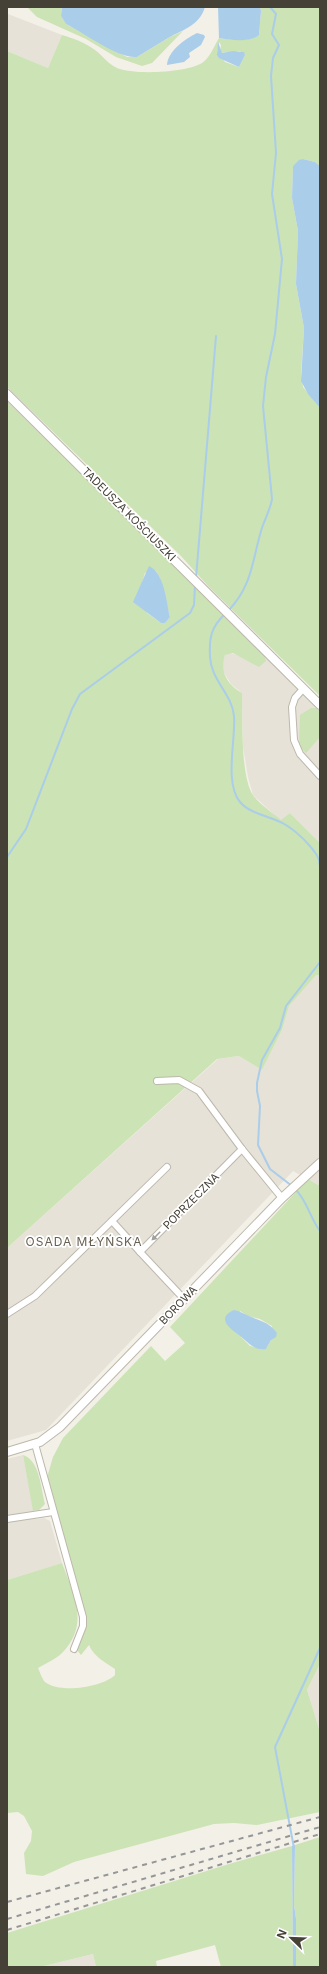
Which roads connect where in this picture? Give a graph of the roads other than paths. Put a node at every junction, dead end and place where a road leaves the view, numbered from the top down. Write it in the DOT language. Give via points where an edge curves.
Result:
graph roads {
  1 [pos="7,394"];
  2 [pos="303,689"];
  3 [pos="320,705"];
  4 [pos="320,776"];
  5 [pos="157,1081"];
  6 [pos="242,1149"];
  7 [pos="320,1163"];
  8 [pos="167,1167"];
  9 [pos="285,1195"];
  10 [pos="112,1221"];
  11 [pos="140,1252"];
  12 [pos="184,1299"];
  13 [pos="7,1314"];
  14 [pos="35,1444"];
  15 [pos="7,1452"];
  16 [pos="53,1512"];
  17 [pos="7,1519"];
  18 [pos="74,1649"];
  1 -- 2 [label="street, TADEUSZA KOŚCIUSZKI"];
  2 -- 3 [label="street, TADEUSZA KOŚCIUSZKI"];
  2 -- 4 [label="street" via="295,698 292,707 294,740 300,754"];
  5 -- 6 [label="street" via="179,1080 199,1091"];
  6 -- 9 [label="street"];
  6 -- 11 [label="street, POPRZECZNA, one-way"];
  7 -- 9 [label="street, BOROWA"];
  8 -- 10 [label="street"];
  9 -- 12 [label="street, BOROWA"];
  10 -- 11 [label="street"];
  10 -- 13 [label="street" via="35,1296"];
  11 -- 12 [label="street"];
  12 -- 14 [label="street, BOROWA" via="60,1427 45,1440"];
  14 -- 15 [label="street, BOROWA"];
  14 -- 16 [label="street"];
  16 -- 17 [label="street"];
  16 -- 18 [label="street" via="83,1617 83,1626"];
}
